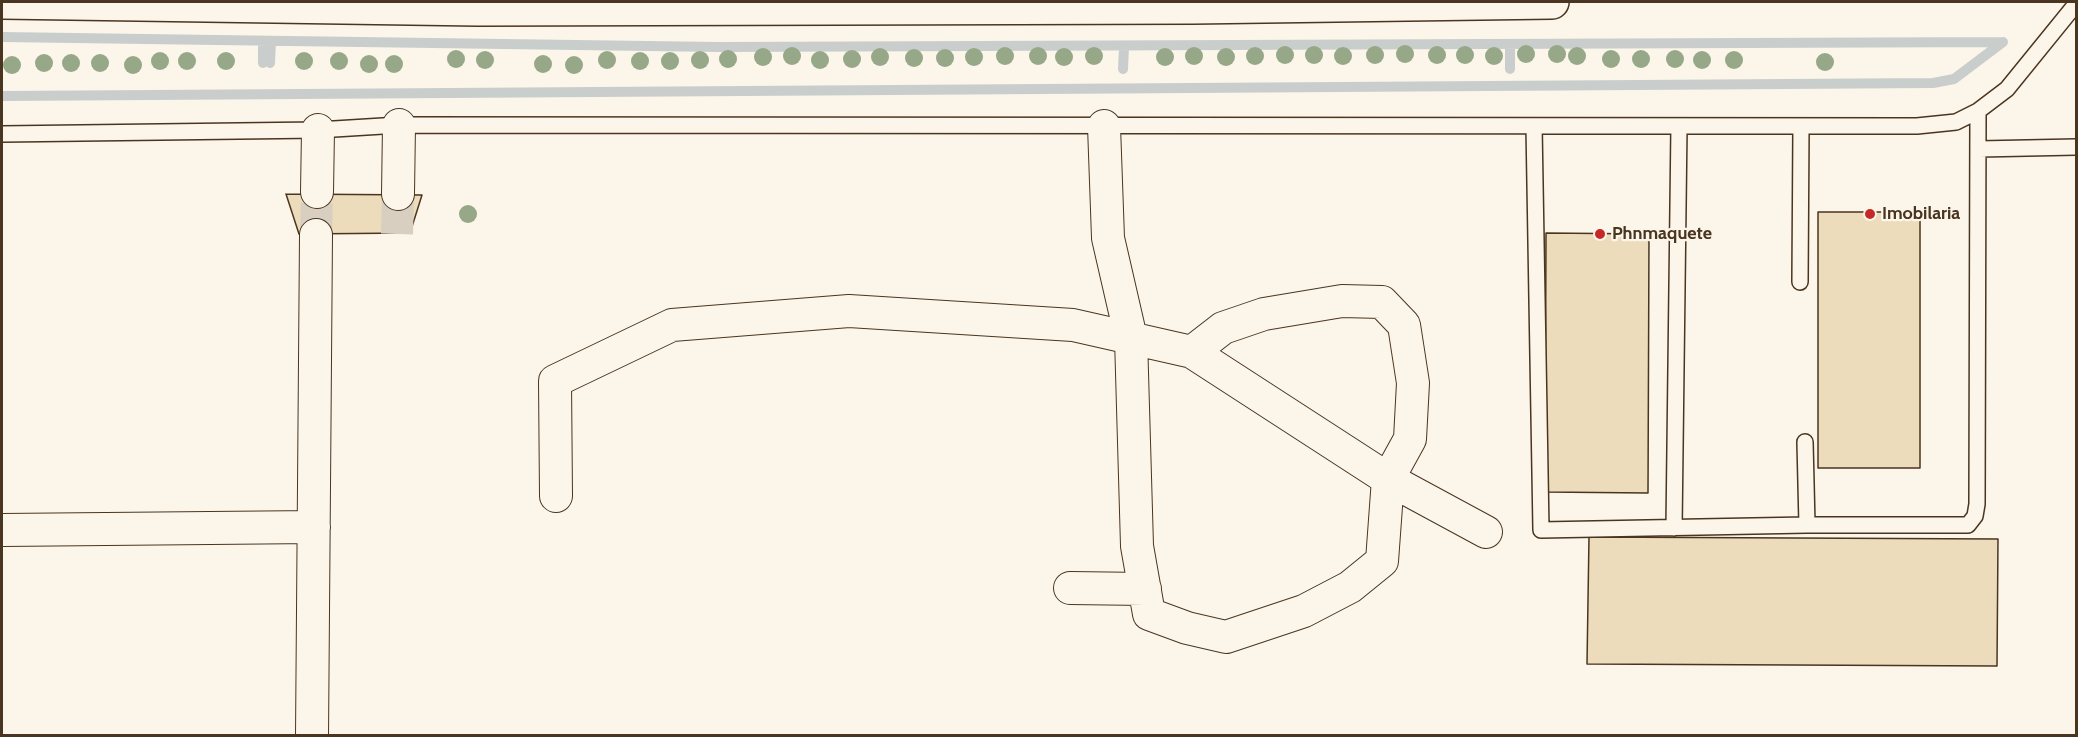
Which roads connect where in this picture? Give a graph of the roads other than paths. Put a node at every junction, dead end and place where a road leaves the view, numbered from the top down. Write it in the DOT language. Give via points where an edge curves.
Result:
graph roads {
  1 [pos="2,2"];
  2 [pos="1552,2"];
  3 [pos="2076,4"];
  4 [pos="1978,111"];
  5 [pos="399,124"];
  6 [pos="1104,126"];
  7 [pos="1534,126"];
  8 [pos="1678,126"];
  9 [pos="1801,126"];
  10 [pos="318,130"];
  11 [pos="2,134"];
  12 [pos="2076,147"];
  13 [pos="1979,149"];
  14 [pos="317,192"];
  15 [pos="398,194"];
  16 [pos="316,235"];
  17 [pos="1800,282"];
  18 [pos="1131,338"];
  19 [pos="1192,352"];
  20 [pos="1805,442"];
  21 [pos="1388,479"];
  22 [pos="556,496"];
  23 [pos="1807,525"];
  24 [pos="314,527"];
  25 [pos="1674,528"];
  26 [pos="2,530"];
  27 [pos="1486,532"];
  28 [pos="1070,588"];
  29 [pos="1145,589"];
  30 [pos="312,735"];
  1 -- 2 [label="highway" via="478,9"];
  3 -- 4 [label="lane" via="2007,88"];
  4 -- 9 [label="lane" via="1956,122 1917,126"];
  4 -- 13 [label="lane"];
  5 -- 6 [label="lane"];
  5 -- 10 [label="lane"];
  5 -- 15 [label="street"];
  6 -- 7 [label="lane"];
  6 -- 18 [label="street" via="1108,238"];
  7 -- 8 [label="lane"];
  7 -- 25 [label="lane" via="1540,530"];
  8 -- 9 [label="lane"];
  8 -- 25 [label="lane"];
  9 -- 17 [label="lane"];
  10 -- 11 [label="lane"];
  10 -- 14 [label="street"];
  12 -- 13 [label="lane"];
  13 -- 23 [label="lane" via="1975,516 1968,525"];
  16 -- 24 [label="street"];
  18 -- 19 [label="street"];
  18 -- 22 [label="street" via="1073,325 849,311 672,325 555,381"];
  18 -- 29 [label="street" via="1137,546"];
  19 -- 21 [label="street"];
  19 -- 21 [label="street" via="1223,328 1264,314 1342,301 1382,302 1404,325 1413,383 1410,439"];
  20 -- 23 [label="lane"];
  21 -- 27 [label="street"];
  21 -- 29 [label="street" via="1382,561 1350,587 1304,610 1226,637 1149,614"];
  23 -- 25 [label="lane"];
  24 -- 26 [label="street"];
  24 -- 30 [label="street"];
  28 -- 29 [label="street"];
}
